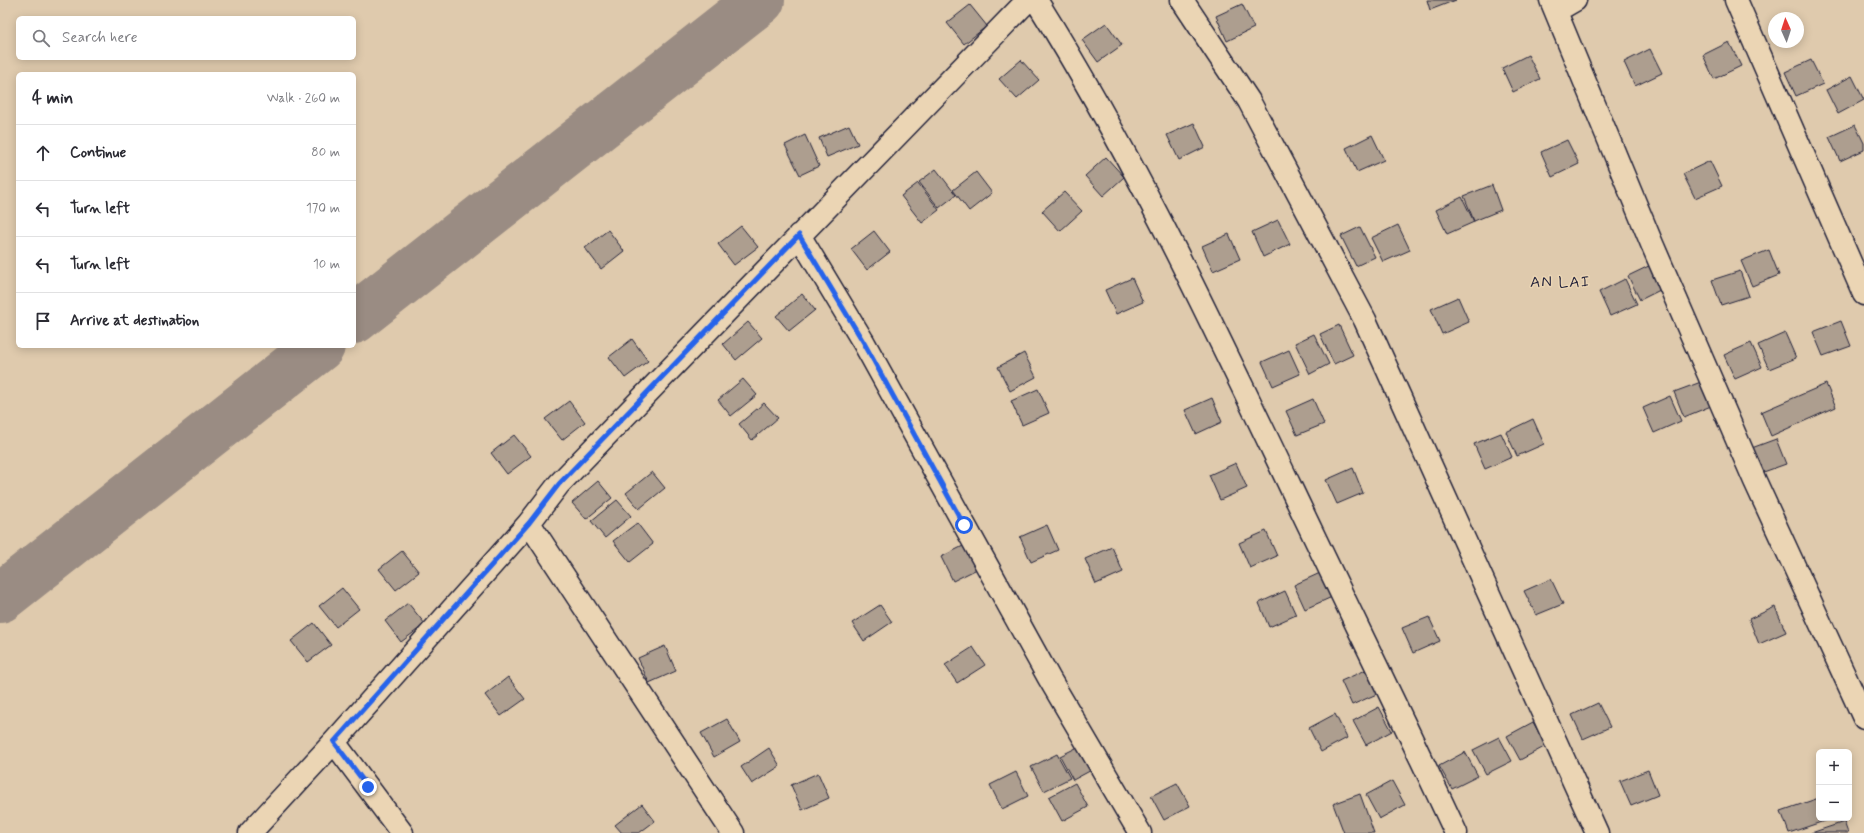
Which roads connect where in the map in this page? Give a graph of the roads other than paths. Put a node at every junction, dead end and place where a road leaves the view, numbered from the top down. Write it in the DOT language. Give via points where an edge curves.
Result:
graph roads {
  1 [pos="1028,0"];
  2 [pos="1036,0"];
  3 [pos="1182,0"];
  4 [pos="1736,0"];
  5 [pos="1561,4"];
  6 [pos="799,235"];
  7 [pos="1864,294"];
  8 [pos="529,523"];
  9 [pos="1864,718"];
  10 [pos="334,742"];
  11 [pos="250,833"];
  12 [pos="402,833"];
  13 [pos="733,833"];
  14 [pos="1140,833"];
  15 [pos="1456,833"];
  16 [pos="1597,833"];
  1 -- 6 [label="street"];
  2 -- 15 [label="street" via="1076,64 1175,249 1240,379"];
  3 -- 16 [label="street" via="1249,101 1365,320"];
  4 -- 7 [label="street"];
  5 -- 9 [label="street" via="1652,244 1755,481"];
  6 -- 8 [label="street" via="559,484"];
  6 -- 14 [label="street" via="864,343 1050,678"];
  8 -- 10 [label="street"];
  8 -- 13 [label="street"];
  10 -- 11 [label="street"];
  10 -- 12 [label="street"];
}
